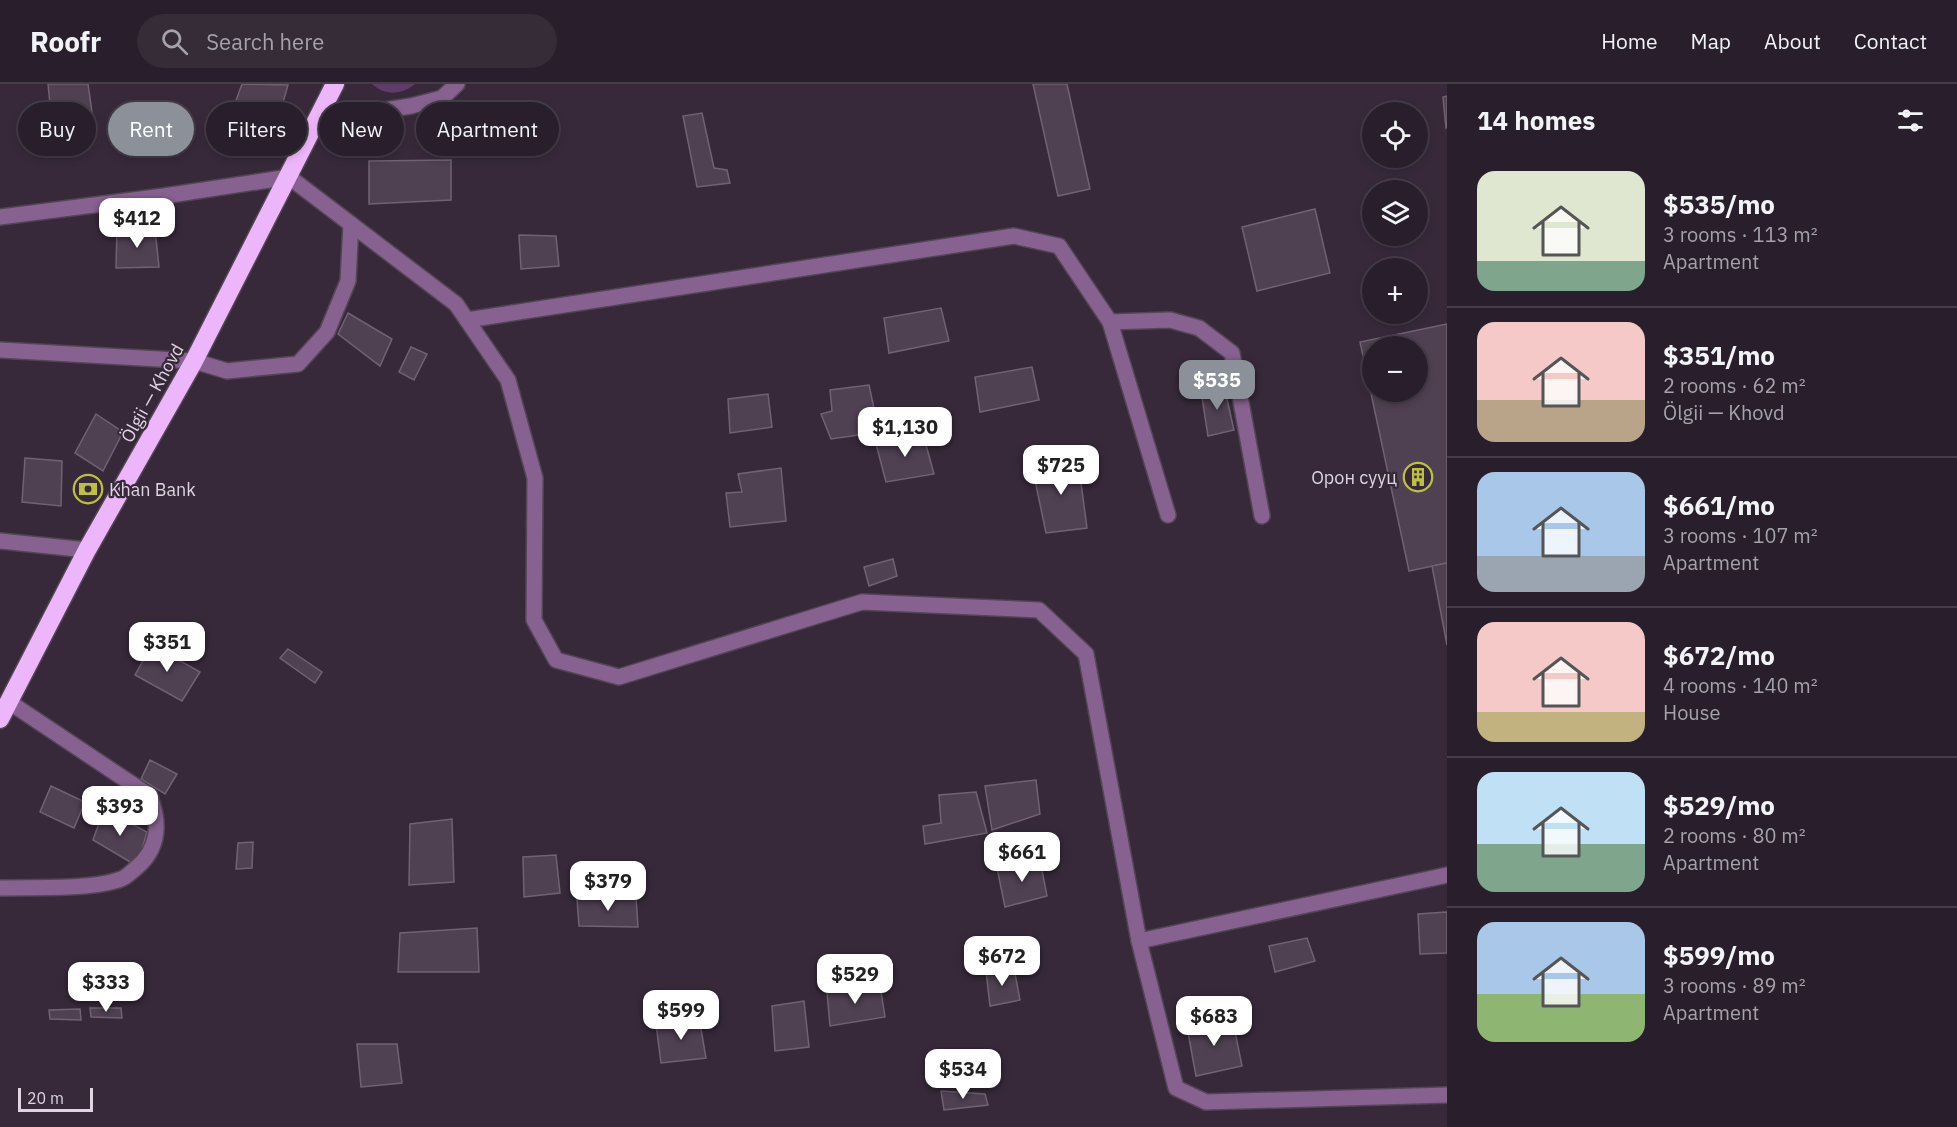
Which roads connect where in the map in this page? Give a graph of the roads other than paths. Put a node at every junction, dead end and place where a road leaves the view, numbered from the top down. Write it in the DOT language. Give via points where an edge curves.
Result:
graph roads {
  1 [pos="335,84"];
  2 [pos="458,84"];
  3 [pos="326,102"];
  4 [pos="404,107"];
  5 [pos="319,116"];
  6 [pos="289,177"];
  7 [pos="0,218"];
  8 [pos="351,224"];
  9 [pos="467,320"];
  10 [pos="1110,322"];
  11 [pos="0,350"];
  12 [pos="194,361"];
  13 [pos="1168,515"];
  14 [pos="1262,516"];
  15 [pos="0,541"];
  16 [pos="87,550"];
  17 [pos="9,702"];
  18 [pos="0,719"];
  19 [pos="1447,875"];
  20 [pos="0,888"];
  21 [pos="1140,941"];
  22 [pos="1447,1095"];
  1 -- 3 [label="highway, Ölgii — Khovd"];
  2 -- 4 [label="street" via="442,98"];
  5 -- 6 [label="highway, Ölgii — Khovd"];
  6 -- 7 [label="street"];
  6 -- 8 [label="street"];
  6 -- 12 [label="highway, Ölgii — Khovd"];
  8 -- 9 [label="street" via="456,304"];
  8 -- 12 [label="street" via="348,281 327,332 298,364 226,371"];
  9 -- 10 [label="street" via="1014,236 1059,246"];
  9 -- 21 [label="street" via="508,380 535,478 534,620 556,660 618,677 862,602 1039,610 1086,654"];
  10 -- 13 [label="street"];
  10 -- 14 [label="street" via="1170,320 1199,328 1232,353"];
  11 -- 12 [label="street"];
  12 -- 16 [label="highway, Ölgii — Khovd"];
  15 -- 16 [label="street"];
  16 -- 17 [label="highway, Ölgii — Khovd"];
  17 -- 18 [label="highway, Ölgii — Khovd"];
  17 -- 20 [label="street" via="150,796 156,814 156,836 146,860 123,879 90,885"];
  19 -- 21 [label="street"];
  21 -- 22 [label="street" via="1176,1088 1206,1102"];
}
